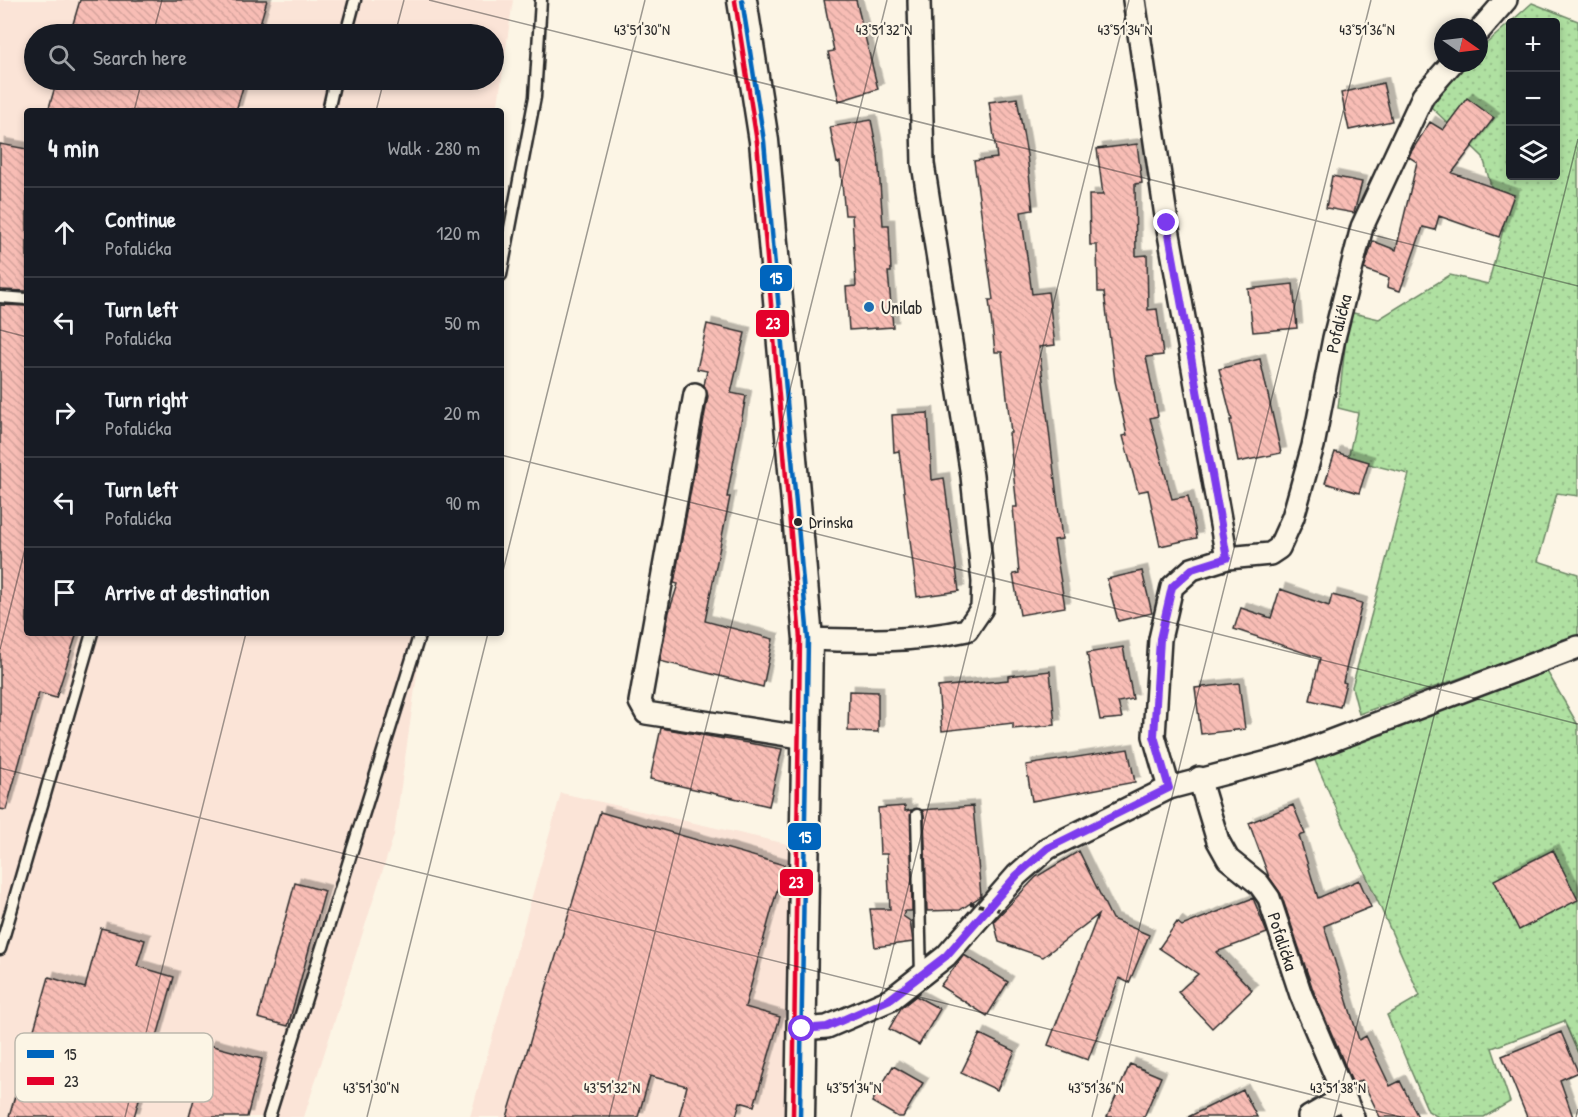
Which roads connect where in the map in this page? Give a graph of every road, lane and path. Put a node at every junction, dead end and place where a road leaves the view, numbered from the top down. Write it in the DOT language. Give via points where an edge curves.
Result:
graph roads {
  1 [pos="355,0"];
  2 [pos="541,0"];
  3 [pos="742,0"];
  4 [pos="919,0"];
  5 [pos="1134,0"];
  6 [pos="1506,0"];
  7 [pos="1488,21"];
  8 [pos="349,24"];
  9 [pos="1444,72"];
  10 [pos="333,90"];
  11 [pos="329,108"];
  12 [pos="504,259"];
  13 [pos="0,297"];
  14 [pos="24,298"];
  15 [pos="695,394"];
  16 [pos="1227,558"];
  17 [pos="91,636"];
  18 [pos="419,636"];
  19 [pos="808,639"];
  20 [pos="1578,647"];
  21 [pos="807,738"];
  22 [pos="1199,778"];
  23 [pos="1169,788"];
  24 [pos="916,815"];
  25 [pos="970,903"];
  26 [pos="999,910"];
  27 [pos="0,949"];
  28 [pos="921,976"];
  29 [pos="802,1029"];
  30 [pos="1344,1097"];
  31 [pos="269,1117"];
  32 [pos="800,1117"];
  33 [pos="1309,1117"];
  34 [pos="1353,1117"];
  1 -- 8 [label="lane"];
  2 -- 12 [label="lane" via="535,97"];
  3 -- 19 [label="main road" via="764,141"];
  4 -- 19 [label="street" via="923,164 972,476 982,608 967,630 931,638 887,642"];
  5 -- 16 [label="street" via="1170,245"];
  6 -- 7 [label="street"];
  9 -- 16 [label="street, Pofalićka" via="1423,96 1362,227 1334,338 1313,446 1289,527 1279,548 1270,554"];
  10 -- 11 [label="lane"];
  13 -- 14 [label="lane"];
  15 -- 21 [label="street" via="640,702 646,713"];
  16 -- 23 [label="street, Pofalićka" via="1192,569 1172,587 1160,639 1154,736"];
  17 -- 27 [label="lane"];
  18 -- 31 [label="lane"];
  19 -- 21 [label="main road"];
  20 -- 22 [label="street" via="1291,756"];
  21 -- 29 [label="main road"];
  22 -- 23 [label="street"];
  22 -- 30 [label="street, Pofalićka" via="1218,841 1228,859 1269,898 1301,995"];
  23 -- 28 [label="street" via="1048,848 1017,875 946,956"];
  24 -- 28 [label="lane"];
  25 -- 26 [label="path, bridge"];
  28 -- 29 [label="street" via="880,1004 827,1027"];
  29 -- 32 [label="main road"];
  30 -- 33 [label="street"];
  30 -- 34 [label="street, Pofalićka"];
}
